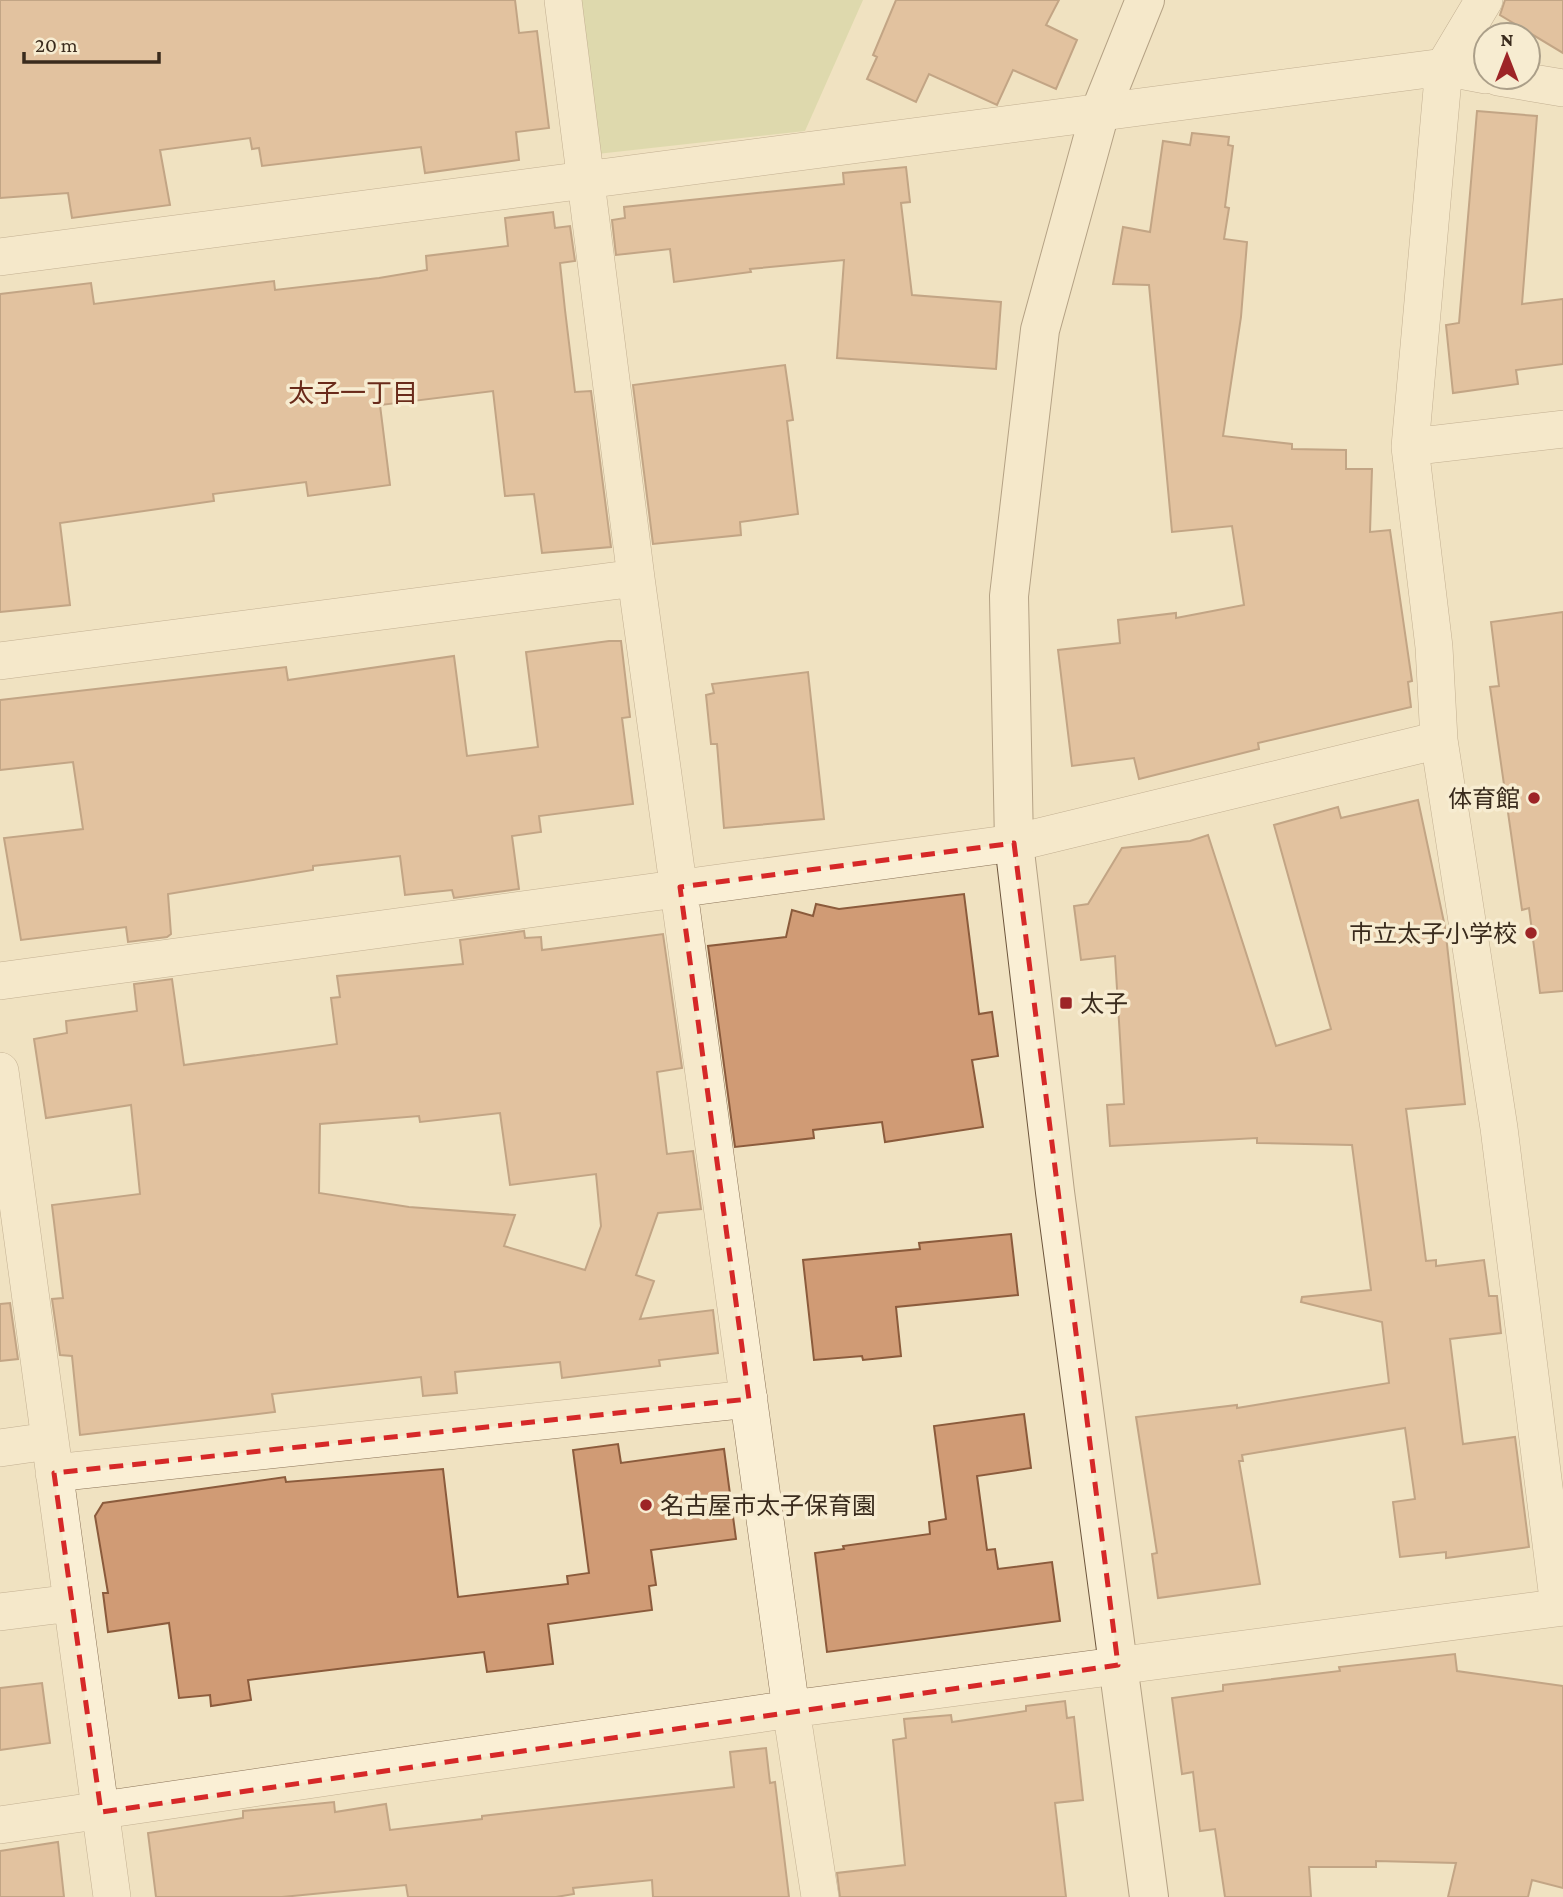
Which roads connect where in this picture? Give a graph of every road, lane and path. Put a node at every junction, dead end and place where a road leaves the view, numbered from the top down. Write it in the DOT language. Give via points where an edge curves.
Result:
graph roads {
  1 [pos="563,0"];
  2 [pos="1145,0"];
  3 [pos="1484,0"];
  4 [pos="1444,67"];
  5 [pos="1472,72"];
  6 [pos="1542,84"];
  7 [pos="1563,88"];
  8 [pos="1100,112"];
  9 [pos="584,181"];
  10 [pos="0,257"];
  11 [pos="1563,429"];
  12 [pos="1410,447"];
  13 [pos="636,578"];
  14 [pos="0,661"];
  15 [pos="1439,740"];
  16 [pos="1014,843"];
  17 [pos="680,887"];
  18 [pos="0,981"];
  19 [pos="0,1071"];
  20 [pos="7,1178"];
  21 [pos="749,1399"];
  22 [pos="0,1448"];
  23 [pos="51,1457"];
  24 [pos="72,1603"];
  25 [pos="1561,1607"];
  26 [pos="0,1612"];
  27 [pos="1118,1665"];
  28 [pos="791,1709"];
  29 [pos="101,1812"];
  30 [pos="0,1825"];
  31 [pos="113,1897"];
  32 [pos="820,1897"];
  33 [pos="1149,1897"];
  1 -- 9 [label="street"];
  2 -- 8 [label="street"];
  3 -- 4 [label="street"];
  4 -- 5 [label="street"];
  4 -- 8 [label="street"];
  4 -- 12 [label="street"];
  6 -- 7 [label="street"];
  8 -- 9 [label="street"];
  8 -- 16 [label="street" via="1040,330 1009,596"];
  9 -- 10 [label="street"];
  9 -- 13 [label="street"];
  11 -- 12 [label="street"];
  12 -- 15 [label="street" via="1434,647"];
  13 -- 14 [label="street"];
  13 -- 17 [label="street"];
  15 -- 16 [label="street"];
  15 -- 25 [label="street" via="1499,1128"];
  16 -- 17 [label="street"];
  16 -- 27 [label="street"];
  17 -- 18 [label="street"];
  17 -- 21 [label="street"];
  19 -- 20 [label="street"];
  20 -- 23 [label="street"];
  21 -- 23 [label="street"];
  21 -- 28 [label="street"];
  22 -- 23 [label="street"];
  23 -- 24 [label="street"];
  24 -- 26 [label="street"];
  24 -- 29 [label="street"];
  25 -- 27 [label="street"];
  27 -- 28 [label="street"];
  27 -- 33 [label="street"];
  28 -- 29 [label="street"];
  28 -- 32 [label="street"];
  29 -- 30 [label="street"];
  29 -- 31 [label="street"];
}
